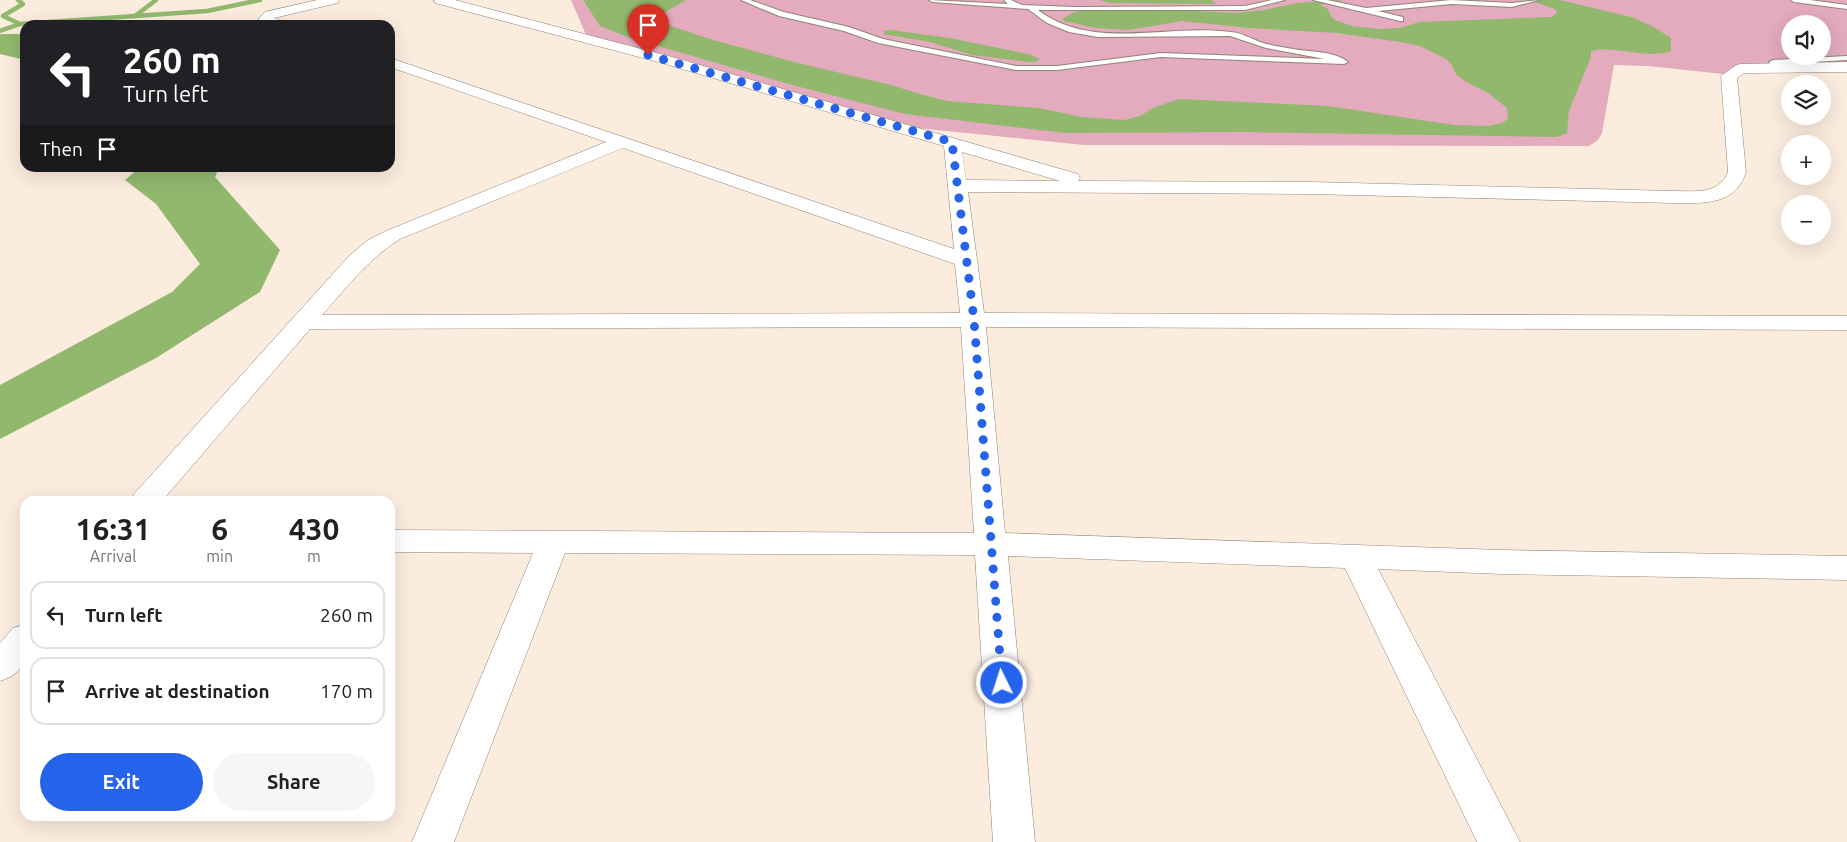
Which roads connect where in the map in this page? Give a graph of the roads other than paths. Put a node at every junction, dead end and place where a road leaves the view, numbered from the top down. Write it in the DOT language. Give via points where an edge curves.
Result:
graph roads {
  1 [pos="333,0"];
  2 [pos="440,0"];
  3 [pos="744,0"];
  4 [pos="932,0"];
  5 [pos="1007,0"];
  6 [pos="1282,0"];
  7 [pos="1316,0"];
  8 [pos="1536,0"];
  9 [pos="1794,0"];
  10 [pos="1847,7"];
  11 [pos="1026,8"];
  12 [pos="1366,10"];
  13 [pos="1400,19"];
  14 [pos="268,20"];
  15 [pos="1847,58"];
  16 [pos="395,64"];
  17 [pos="1776,67"];
  18 [pos="1847,67"];
  19 [pos="622,142"];
  20 [pos="952,142"];
  21 [pos="957,186"];
  22 [pos="1101,187"];
  23 [pos="966,260"];
  24 [pos="974,320"];
  25 [pos="303,322"];
  26 [pos="1847,323"];
  27 [pos="149,496"];
  28 [pos="395,540"];
  29 [pos="554,540"];
  30 [pos="991,544"];
  31 [pos="1355,556"];
  32 [pos="1847,568"];
  33 [pos="20,644"];
  34 [pos="0,667"];
  35 [pos="433,842"];
  36 [pos="1014,842"];
  37 [pos="1499,842"];
  1 -- 14 [label="street" via="270,15 265,19"];
  2 -- 20 [label="street" via="667,60"];
  3 -- 11 [label="lane" via="782,14 837,26 881,41 1016,68 1057,68 1161,55 1344,62 1265,46 1230,34 1107,35 1083,32 1050,23"];
  4 -- 11 [label="lane"];
  5 -- 11 [label="lane"];
  6 -- 11 [label="lane" via="1245,8"];
  7 -- 12 [label="lane"];
  8 -- 12 [label="lane" via="1524,4 1452,2"];
  9 -- 10 [label="lane"];
  12 -- 13 [label="lane"];
  15 -- 17 [label="lane" via="1773,62"];
  16 -- 19 [label="street"];
  17 -- 18 [label="street"];
  17 -- 22 [label="street" via="1740,69 1729,76 1737,172 1735,182 1728,190 1713,195 1674,197 1310,188"];
  19 -- 23 [label="street"];
  19 -- 25 [label="street" via="393,235 357,261"];
  20 -- 21 [label="street"];
  20 -- 22 [label="street"];
  21 -- 22 [label="street"];
  21 -- 23 [label="street"];
  23 -- 24 [label="street"];
  24 -- 25 [label="street"];
  24 -- 26 [label="street"];
  24 -- 30 [label="street"];
  25 -- 27 [label="street"];
  28 -- 29 [label="street"];
  29 -- 30 [label="street"];
  29 -- 35 [label="street"];
  30 -- 31 [label="street"];
  30 -- 36 [label="street"];
  31 -- 32 [label="street"];
  31 -- 37 [label="street"];
  33 -- 34 [label="street"];
}
